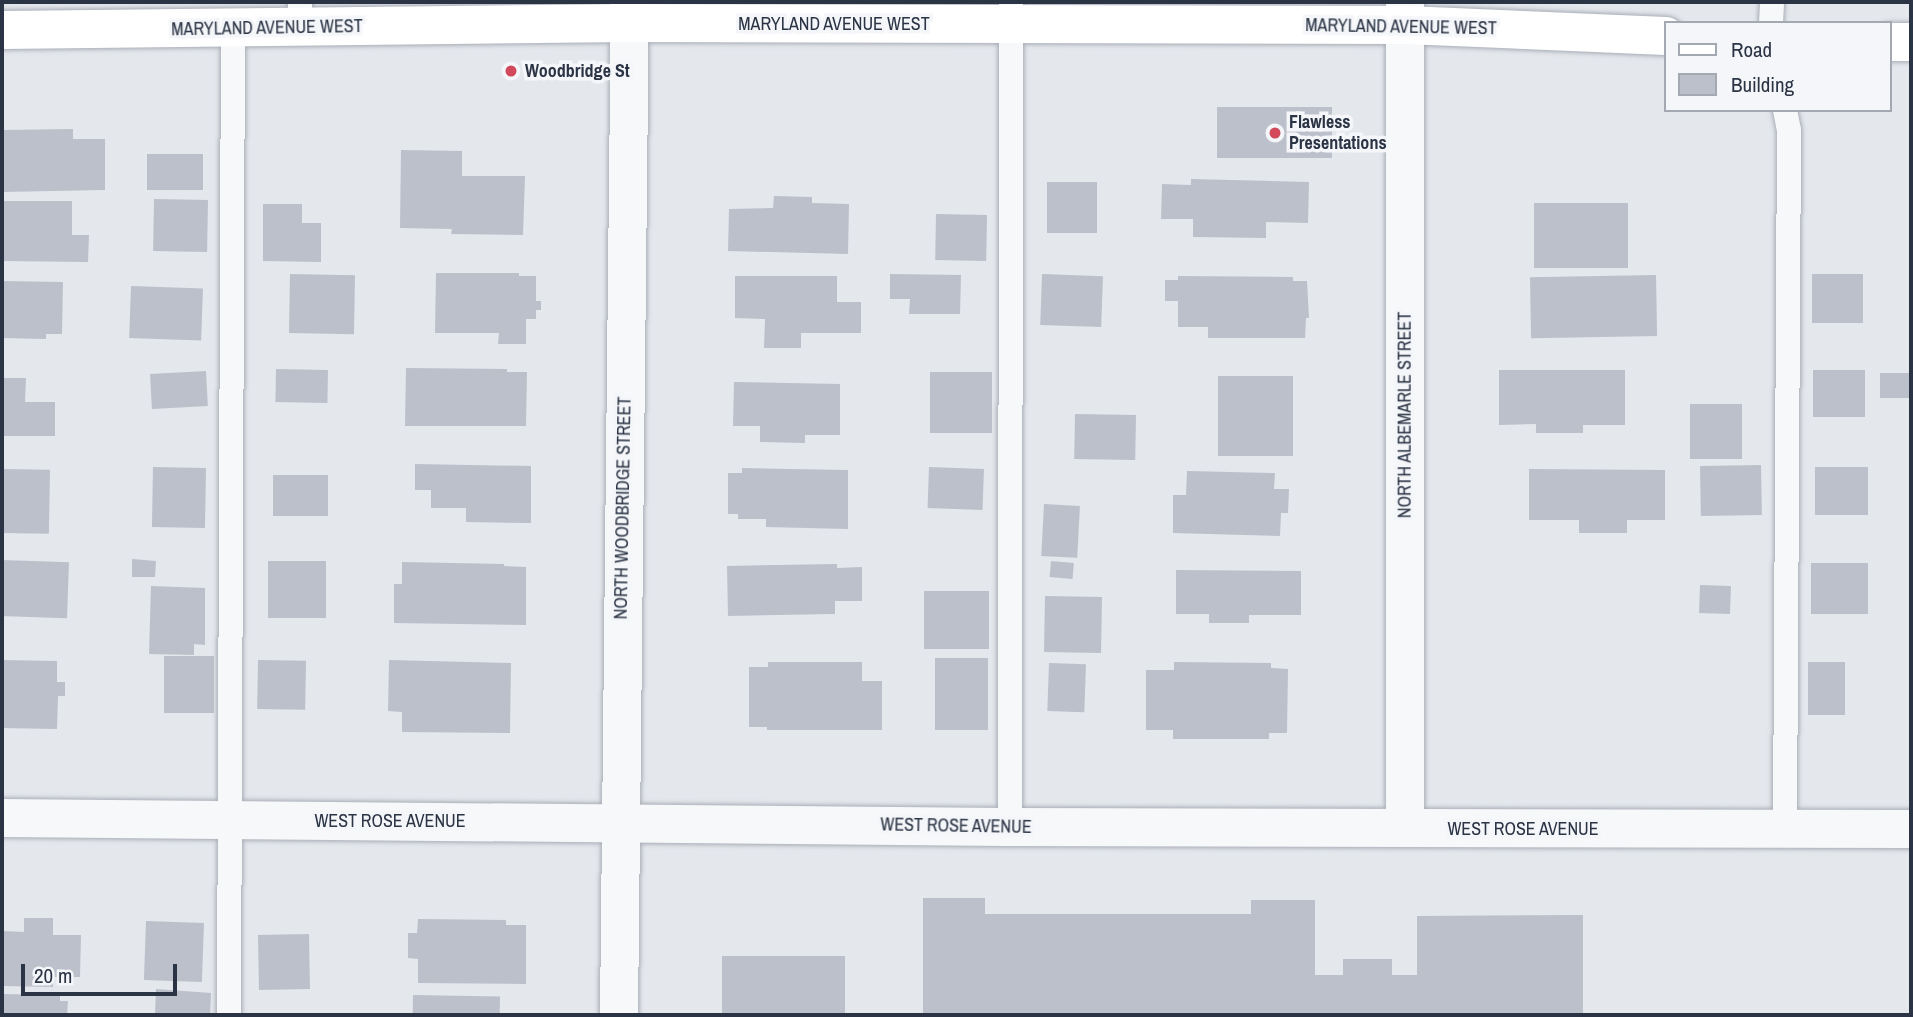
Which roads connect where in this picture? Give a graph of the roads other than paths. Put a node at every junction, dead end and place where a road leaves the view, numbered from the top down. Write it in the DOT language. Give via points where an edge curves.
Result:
graph roads {
  1 [pos="1772,2"];
  2 [pos="630,12"];
  3 [pos="1011,13"];
  4 [pos="1405,13"];
  5 [pos="300,15"];
  6 [pos="1771,21"];
  7 [pos="233,29"];
  8 [pos="2,30"];
  9 [pos="1664,36"];
  10 [pos="1892,42"];
  11 [pos="1911,42"];
  12 [pos="1785,112"];
  13 [pos="2,818"];
  14 [pos="228,820"];
  15 [pos="619,822"];
  16 [pos="1010,827"];
  17 [pos="1405,828"];
  18 [pos="1911,829"];
  19 [pos="1785,831"];
  20 [pos="229,1015"];
  21 [pos="619,1015"];
  1 -- 6 [label="lane"];
  2 -- 3 [label="main road, MARYLAND AVENUE WEST"];
  2 -- 5 [label="main road, MARYLAND AVENUE WEST"];
  2 -- 15 [label="street, NORTH WOODBRIDGE STREET"];
  3 -- 4 [label="main road, MARYLAND AVENUE WEST"];
  3 -- 16 [label="lane"];
  4 -- 9 [label="main road, MARYLAND AVENUE WEST"];
  4 -- 17 [label="street, NORTH ALBEMARLE STREET"];
  5 -- 7 [label="main road, MARYLAND AVENUE WEST"];
  7 -- 8 [label="main road, MARYLAND AVENUE WEST"];
  7 -- 14 [label="lane"];
  10 -- 11 [label="main road"];
  12 -- 19 [label="lane" via="1789,130"];
  13 -- 14 [label="street, WEST ROSE AVENUE"];
  14 -- 15 [label="street, WEST ROSE AVENUE"];
  14 -- 20 [label="lane"];
  15 -- 16 [label="street, WEST ROSE AVENUE"];
  15 -- 21 [label="street, NORTH WOODBRIDGE STREET"];
  16 -- 17 [label="street, WEST ROSE AVENUE"];
  17 -- 19 [label="street, WEST ROSE AVENUE"];
  18 -- 19 [label="street, WEST ROSE AVENUE"];
}
